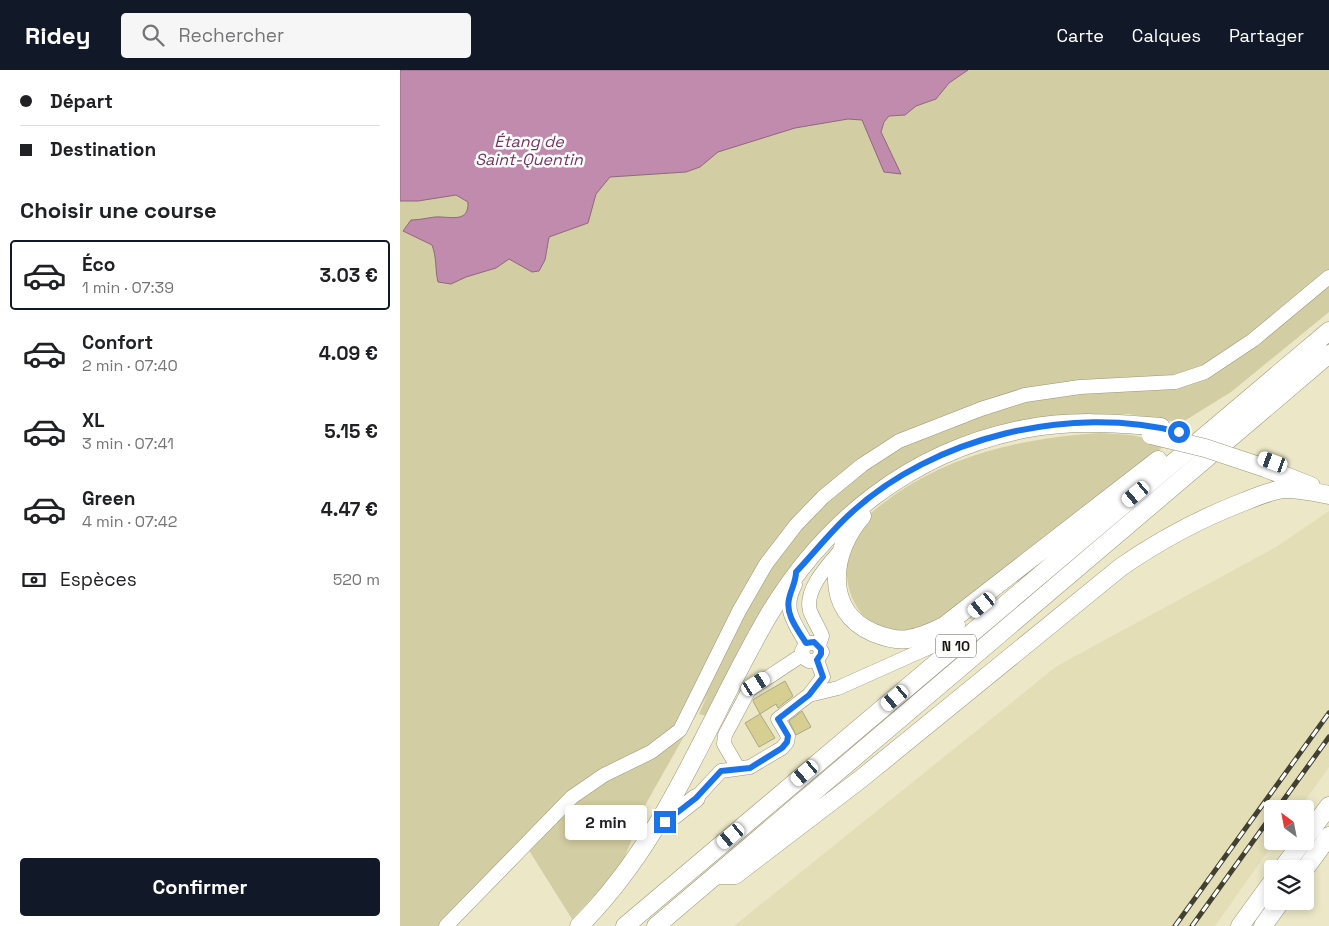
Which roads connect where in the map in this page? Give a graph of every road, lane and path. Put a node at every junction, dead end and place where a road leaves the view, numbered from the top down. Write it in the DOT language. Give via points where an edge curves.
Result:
graph roads {
  1 [pos="1329,277"];
  2 [pos="1329,331"];
  3 [pos="1329,354"];
  4 [pos="1156,431"];
  5 [pos="1181,456"];
  6 [pos="1269,465"];
  7 [pos="1329,485"];
  8 [pos="1329,494"];
  9 [pos="840,551"];
  10 [pos="796,572"];
  11 [pos="1010,575"];
  12 [pos="811,653"];
  13 [pos="809,695"];
  14 [pos="738,768"];
  15 [pos="696,798"];
  16 [pos="1329,806"];
  17 [pos="1314,826"];
  18 [pos="654,831"];
  19 [pos="1329,836"];
  20 [pos="1312,860"];
  21 [pos="716,875"];
  22 [pos="1264,893"];
  23 [pos="1275,910"];
  24 [pos="446,926"];
  25 [pos="579,926"];
  26 [pos="625,926"];
  27 [pos="656,926"];
  28 [pos="1240,926"];
  29 [pos="1263,926"];
  1 -- 24 [label="street" via="1253,340 1205,372 1175,382 1080,387 1025,395 899,441 862,465 823,497 766,564 680,730 651,752 587,785"];
  2 -- 5 [label="main road, N 10"];
  3 -- 21 [label="main road, N 10"];
  4 -- 6 [label="main road, bridge"];
  4 -- 9 [label="main road" via="1071,431 1024,438 972,452 919,475 890,493 861,516"];
  4 -- 10 [label="main road" via="1116,423 1074,423 1024,429 971,443 916,468 878,492 850,513"];
  5 -- 11 [label="main road" via="1160,458"];
  5 -- 26 [label="main road, N 10"];
  6 -- 7 [label="main road"];
  6 -- 8 [label="main road"];
  8 -- 21 [label="main road" via="1297,489 1268,493 1206,517 1154,544 751,863 735,875"];
  9 -- 11 [label="main road" via="836,581 842,602 853,618 886,638 906,640 944,626"];
  9 -- 12 [label="street" via="809,599 810,610 822,636"];
  10 -- 12 [label="street" via="788,600 789,614"];
  10 -- 18 [label="main road" via="767,618"];
  11 -- 13 [label="street" via="982,605 932,646 838,688"];
  12 -- 13 [label="street" via="823,677"];
  12 -- 14 [label="street" via="756,684 743,701 725,735 724,744"];
  13 -- 14 [label="street" via="778,719 788,736 782,748 750,768"];
  14 -- 15 [label="street" via="721,771"];
  15 -- 18 [label="main road"];
  16 -- 17 [label="main road"];
  18 -- 25 [label="main road" via="606,900"];
  19 -- 20 [label="main road"];
  21 -- 27 [label="main road, N 10"];
  22 -- 28 [label="main road"];
  23 -- 29 [label="main road"];
}
